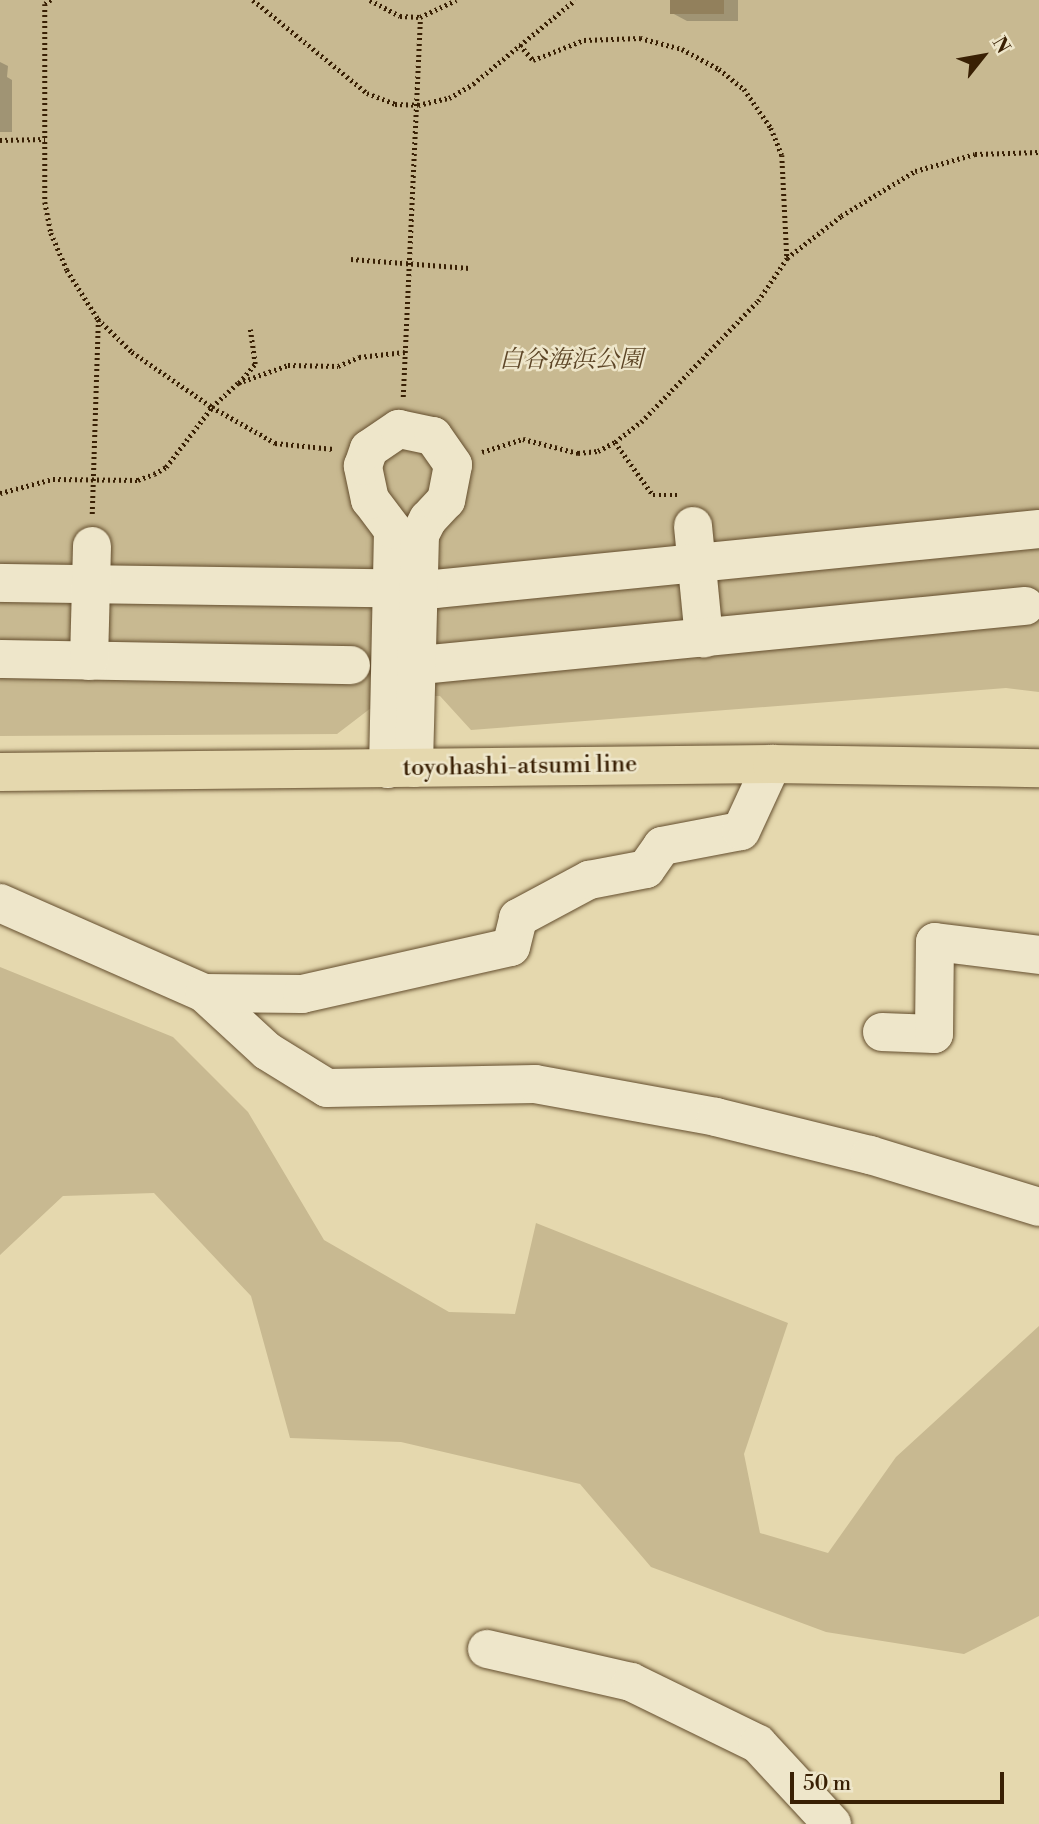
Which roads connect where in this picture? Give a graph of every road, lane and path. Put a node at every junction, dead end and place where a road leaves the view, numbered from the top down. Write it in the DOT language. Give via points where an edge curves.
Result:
graph roads {
  1 [pos="51,0"];
  2 [pos="253,0"];
  3 [pos="370,0"];
  4 [pos="456,0"];
  5 [pos="575,0"];
  6 [pos="420,17"];
  7 [pos="520,45"];
  8 [pos="418,105"];
  9 [pos="0,139"];
  10 [pos="45,139"];
  11 [pos="1039,152"];
  12 [pos="787,258"];
  13 [pos="351,259"];
  14 [pos="410,264"];
  15 [pos="470,268"];
  16 [pos="98,319"];
  17 [pos="250,329"];
  18 [pos="405,352"];
  19 [pos="238,383"];
  20 [pos="403,398"];
  21 [pos="212,407"];
  22 [pos="615,442"];
  23 [pos="339,450"];
  24 [pos="476,456"];
  25 [pos="92,480"];
  26 [pos="0,493"];
  27 [pos="693,526"];
  28 [pos="1039,529"];
  29 [pos="92,546"];
  30 [pos="696,563"];
  31 [pos="0,583"];
  32 [pos="91,584"];
  33 [pos="405,588"];
  34 [pos="1025,606"];
  35 [pos="704,638"];
  36 [pos="0,659"];
  37 [pos="89,661"];
  38 [pos="431,664"];
  39 [pos="351,665"];
  40 [pos="772,764"];
  41 [pos="1039,768"];
  42 [pos="401,769"];
  43 [pos="0,772"];
  44 [pos="0,903"];
  45 [pos="1039,956"];
  46 [pos="204,993"];
  47 [pos="882,1032"];
  48 [pos="1039,1207"];
  49 [pos="487,1649"];
  50 [pos="832,1824"];
  1 -- 10 [label="path" via="45,4"];
  2 -- 8 [label="path" via="367,93 395,104"];
  3 -- 6 [label="path" via="400,16"];
  4 -- 6 [label="path"];
  5 -- 7 [label="path"];
  6 -- 8 [label="path"];
  7 -- 8 [label="path" via="449,98"];
  7 -- 12 [label="path" via="533,60 584,40 640,38 682,48 719,69 744,89 771,128 782,155"];
  8 -- 14 [label="path"];
  9 -- 10 [label="path"];
  10 -- 16 [label="path" via="51,233 67,270"];
  11 -- 12 [label="path" via="975,154 915,171 841,216"];
  12 -- 22 [label="path" via="758,301 641,422"];
  13 -- 14 [label="path"];
  14 -- 15 [label="path"];
  14 -- 18 [label="path"];
  16 -- 21 [label="path" via="132,352"];
  16 -- 25 [label="path"];
  17 -- 19 [label="path" via="256,364"];
  18 -- 19 [label="path" via="359,357 338,366 288,365"];
  18 -- 20 [label="path"];
  19 -- 21 [label="path"];
  21 -- 23 [label="path" via="275,443"];
  21 -- 25 [label="path" via="166,467 138,480"];
  22 -- 24 [label="path" via="598,451 578,453 523,439 497,444"];
  22 -- 27 [label="path" via="653,495 690,495"];
  25 -- 26 [label="path" via="53,479"];
  25 -- 29 [label="path"];
  27 -- 30 [label="street"];
  28 -- 30 [label="street"];
  29 -- 32 [label="street"];
  30 -- 33 [label="street"];
  30 -- 35 [label="street"];
  31 -- 32 [label="street"];
  32 -- 33 [label="street"];
  32 -- 37 [label="street"];
  33 -- 42 [label="street"];
  34 -- 35 [label="street"];
  35 -- 38 [label="street"];
  36 -- 37 [label="street"];
  37 -- 39 [label="street"];
  40 -- 41 [label="main road, toyohashi-atsumi line"];
  40 -- 42 [label="main road, toyohashi-atsumi line"];
  40 -- 46 [label="street" via="741,831 662,846 646,869 589,880 518,918 511,947 302,994"];
  42 -- 43 [label="main road, toyohashi-atsumi line"];
  44 -- 46 [label="street"];
  45 -- 47 [label="street" via="935,942 934,1034"];
  46 -- 48 [label="street" via="267,1051 327,1088 535,1084 793,1136 978,1185"];
  49 -- 50 [label="street" via="631,1682 758,1744"];
}
